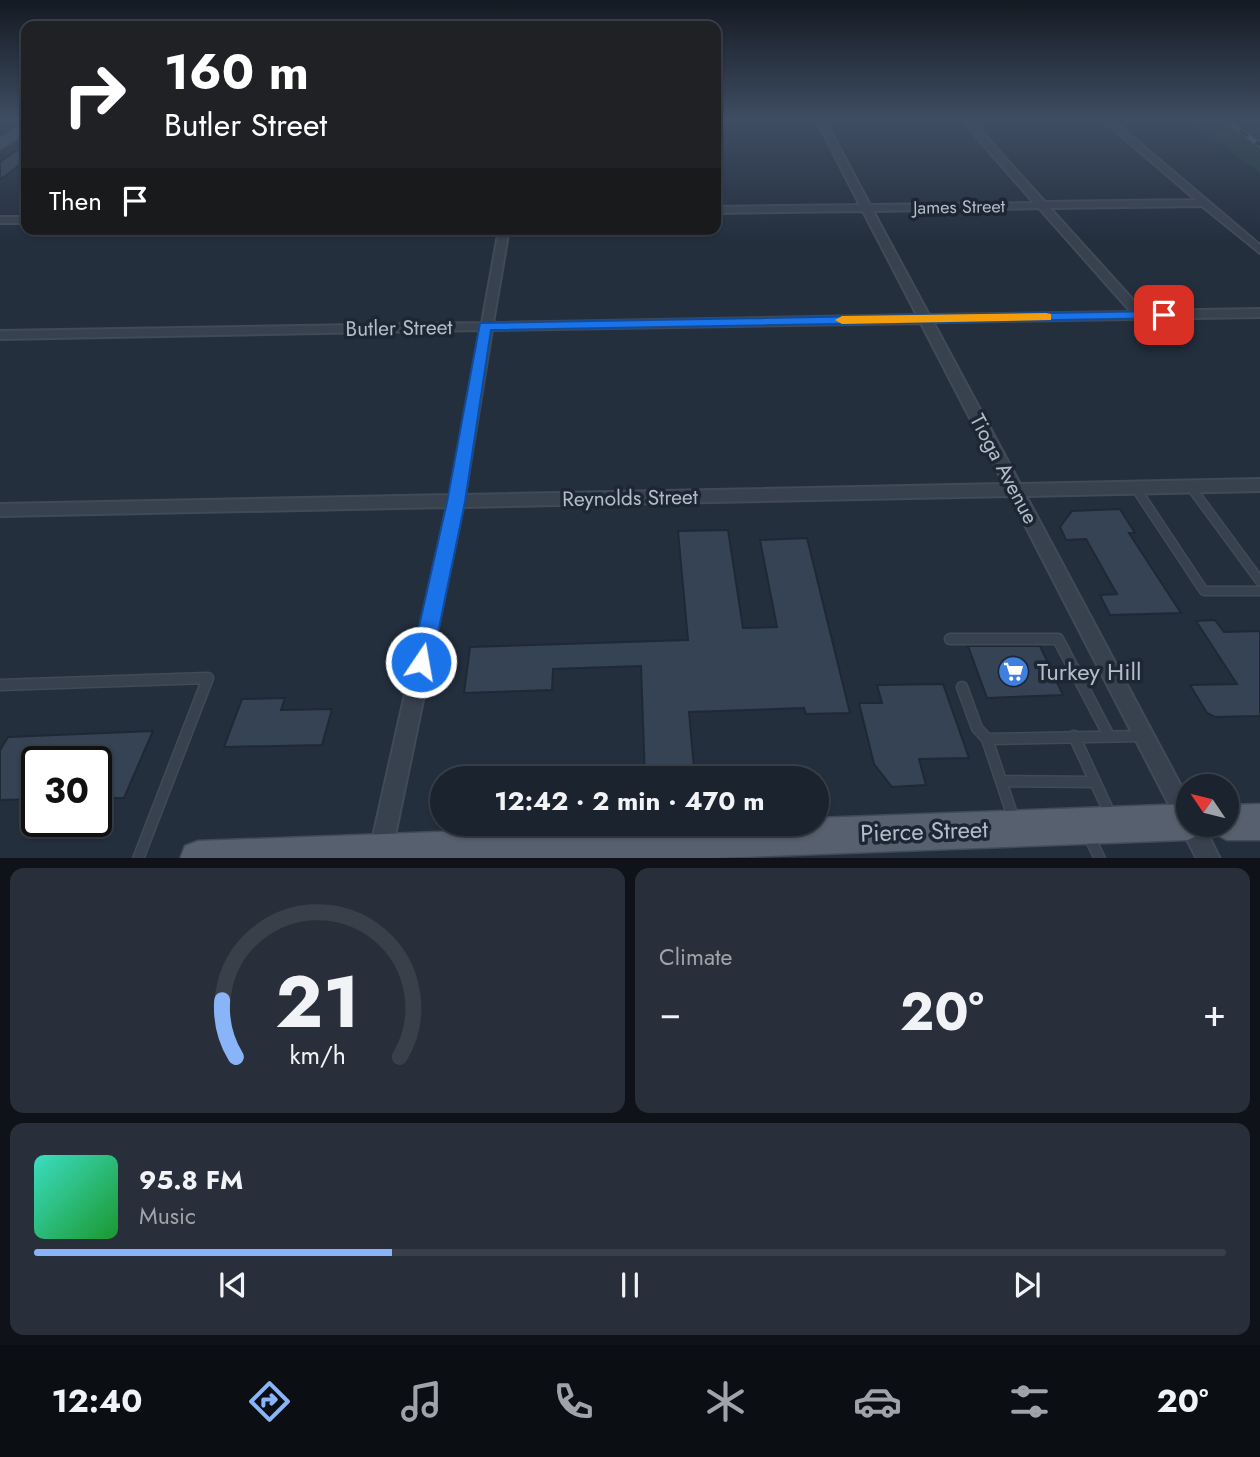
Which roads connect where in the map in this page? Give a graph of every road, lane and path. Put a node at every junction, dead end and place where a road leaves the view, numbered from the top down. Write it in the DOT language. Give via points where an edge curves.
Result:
graph roads {
  1 [pos="840,159"];
  2 [pos="1001,159"];
  3 [pos="1152,159"];
  4 [pos="1203,203"];
  5 [pos="1042,205"];
  6 [pos="865,208"];
  7 [pos="721,210"];
  8 [pos="0,220"];
  9 [pos="21,220"];
  10 [pos="503,235"];
  11 [pos="1260,250"];
  12 [pos="1260,313"];
  13 [pos="1140,315"];
  14 [pos="924,319"];
  15 [pos="485,326"];
  16 [pos="0,335"];
  17 [pos="1260,485"];
  18 [pos="1135,486"];
  19 [pos="1191,486"];
  20 [pos="1015,489"];
  21 [pos="456,502"];
  22 [pos="0,510"];
  23 [pos="1260,581"];
  24 [pos="1260,591"];
  25 [pos="950,639"];
  26 [pos="0,685"];
  27 [pos="962,687"];
  28 [pos="1074,736"];
  29 [pos="1109,736"];
  30 [pos="1144,736"];
  31 [pos="988,739"];
  32 [pos="1002,781"];
  33 [pos="1095,782"];
  34 [pos="1176,797"];
  35 [pos="1176,822"];
  36 [pos="1239,822"];
  37 [pos="1260,822"];
  38 [pos="1100,825"];
  39 [pos="1016,828"];
  40 [pos="1197,837"];
  41 [pos="795,847"];
  42 [pos="380,855"];
  43 [pos="138,858"];
  44 [pos="244,858"];
  45 [pos="1100,858"];
  46 [pos="1208,858"];
  1 -- 6 [label="street, Tioga Avenue"];
  2 -- 5 [label="street"];
  3 -- 4 [label="street"];
  4 -- 5 [label="street, James Street"];
  4 -- 11 [label="street"];
  5 -- 6 [label="street, James Street"];
  5 -- 13 [label="street"];
  6 -- 7 [label="street, James Street"];
  6 -- 14 [label="street, Tioga Avenue"];
  8 -- 9 [label="street"];
  10 -- 15 [label="street"];
  12 -- 13 [label="street, Butler Street"];
  13 -- 14 [label="street, Butler Street"];
  14 -- 15 [label="street, Butler Street"];
  14 -- 20 [label="street, Tioga Avenue"];
  15 -- 16 [label="street, Butler Street"];
  15 -- 21 [label="street"];
  17 -- 19 [label="street, Reynolds Street"];
  18 -- 19 [label="street, Reynolds Street"];
  18 -- 20 [label="street, Reynolds Street"];
  18 -- 24 [label="lane" via="1203,591"];
  19 -- 23 [label="lane"];
  20 -- 21 [label="street, Reynolds Street"];
  20 -- 30 [label="street, Tioga Avenue"];
  21 -- 22 [label="street, Reynolds Street"];
  21 -- 42 [label="street"];
  25 -- 29 [label="lane" via="1058,639"];
  26 -- 43 [label="lane" via="208,678"];
  27 -- 31 [label="lane" via="977,728"];
  28 -- 29 [label="lane"];
  28 -- 31 [label="lane"];
  28 -- 33 [label="lane"];
  29 -- 30 [label="lane"];
  30 -- 34 [label="street, Tioga Avenue"];
  31 -- 32 [label="lane"];
  32 -- 33 [label="lane"];
  32 -- 39 [label="lane"];
  33 -- 38 [label="lane"];
  35 -- 38 [label="main road, Pierce Street"];
  36 -- 37 [label="main road"];
  38 -- 39 [label="main road, Pierce Street"];
  38 -- 45 [label="lane"];
  39 -- 41 [label="main road, Pierce Street"];
  40 -- 46 [label="street, Tioga Avenue"];
  41 -- 42 [label="main road, Pierce Street"];
  42 -- 44 [label="main road, Pierce Street"];
}
